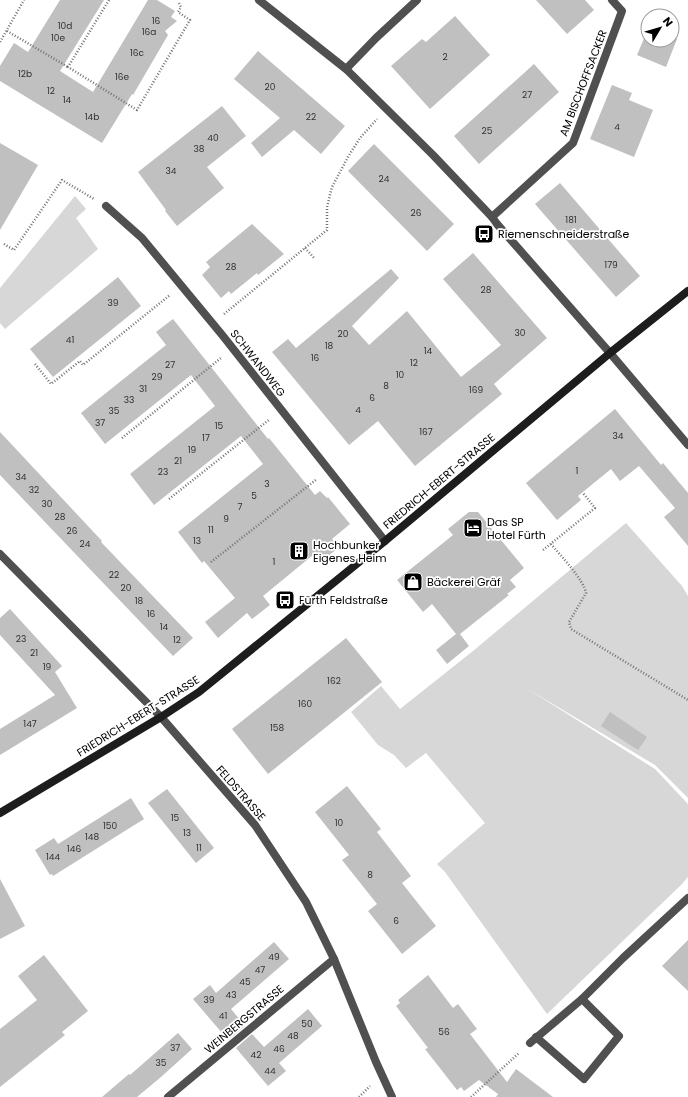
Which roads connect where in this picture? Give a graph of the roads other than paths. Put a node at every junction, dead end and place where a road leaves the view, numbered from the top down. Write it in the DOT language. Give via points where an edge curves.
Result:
graph roads {
  1 [pos="259,0"];
  2 [pos="417,0"];
  3 [pos="612,0"];
  4 [pos="346,69"];
  5 [pos="106,206"];
  6 [pos="492,217"];
  7 [pos="688,291"];
  8 [pos="610,353"];
  9 [pos="688,445"];
  10 [pos="385,540"];
  11 [pos="0,554"];
  12 [pos="160,717"];
  13 [pos="0,813"];
  14 [pos="688,898"];
  15 [pos="334,959"];
  16 [pos="582,999"];
  17 [pos="168,1097"];
  18 [pos="392,1097"];
  1 -- 4 [label="street"];
  2 -- 4 [label="street"];
  3 -- 6 [label="street, AM BISCHOFFSACKER" via="622,11 573,143"];
  4 -- 6 [label="street"];
  5 -- 10 [label="street, SCHWANDWEG" via="142,238"];
  6 -- 8 [label="street"];
  7 -- 8 [label="street, FRIEDRICH-EBERT-STRASSE"];
  8 -- 9 [label="street"];
  8 -- 10 [label="street, FRIEDRICH-EBERT-STRASSE"];
  10 -- 12 [label="street, FRIEDRICH-EBERT-STRASSE" via="199,692"];
  11 -- 12 [label="street, FELDSTRASSE"];
  12 -- 13 [label="street, FRIEDRICH-EBERT-STRASSE"];
  12 -- 15 [label="street, FELDSTRASSE" via="255,825 306,902"];
  14 -- 16 [label="street"];
  15 -- 17 [label="street, WEINBERGSTRASSE"];
  15 -- 18 [label="street, FELDSTRASSE"];
  16 -- 16 [label="street" via="533,1040 584,1080 619,1036"];
}
